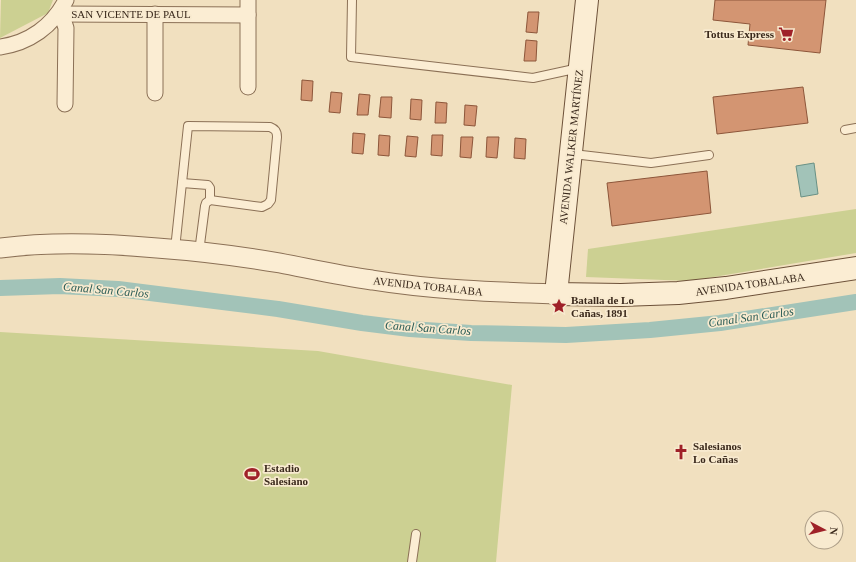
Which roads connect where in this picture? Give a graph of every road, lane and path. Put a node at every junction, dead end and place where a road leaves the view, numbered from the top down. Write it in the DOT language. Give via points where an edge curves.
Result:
graph roads {
  1 [pos="66,0"];
  2 [pos="352,0"];
  3 [pos="587,0"];
  4 [pos="248,7"];
  5 [pos="58,14"];
  6 [pos="155,14"];
  7 [pos="0,46"];
  8 [pos="580,68"];
  9 [pos="248,87"];
  10 [pos="155,93"];
  11 [pos="66,104"];
  12 [pos="856,128"];
  13 [pos="845,130"];
  14 [pos="571,154"];
  15 [pos="709,155"];
  16 [pos="182,183"];
  17 [pos="210,200"];
  18 [pos="0,248"];
  19 [pos="175,249"];
  20 [pos="199,252"];
  21 [pos="856,268"];
  22 [pos="556,294"];
  23 [pos="416,534"];
  24 [pos="412,562"];
  1 -- 5 [label="street"];
  2 -- 8 [label="lane" via="351,56 533,78"];
  3 -- 8 [label="main road, AVENIDA WALKER MARTÍNEZ"];
  4 -- 6 [label="street, SAN VICENTE DE PAUL"];
  4 -- 9 [label="street"];
  5 -- 6 [label="street, SAN VICENTE DE PAUL"];
  5 -- 7 [label="street, SAN VICENTE DE PAUL" via="41,31 11,45"];
  5 -- 11 [label="street" via="66,28"];
  6 -- 10 [label="street"];
  8 -- 14 [label="main road, AVENIDA WALKER MARTÍNEZ"];
  12 -- 13 [label="lane"];
  14 -- 15 [label="lane" via="651,163"];
  14 -- 22 [label="main road, AVENIDA WALKER MARTÍNEZ"];
  16 -- 17 [label="lane" via="208,185"];
  16 -- 17 [label="lane" via="188,126 273,128 277,137 271,200 268,204 262,207"];
  16 -- 19 [label="lane"];
  17 -- 20 [label="lane" via="205,206"];
  18 -- 19 [label="street, AVENIDA TOBALABA" via="76,243"];
  19 -- 20 [label="street, AVENIDA TOBALABA"];
  20 -- 22 [label="street, AVENIDA TOBALABA" via="403,284 463,290"];
  21 -- 22 [label="main road, AVENIDA TOBALABA" via="678,293"];
  23 -- 24 [label="lane"];
}
